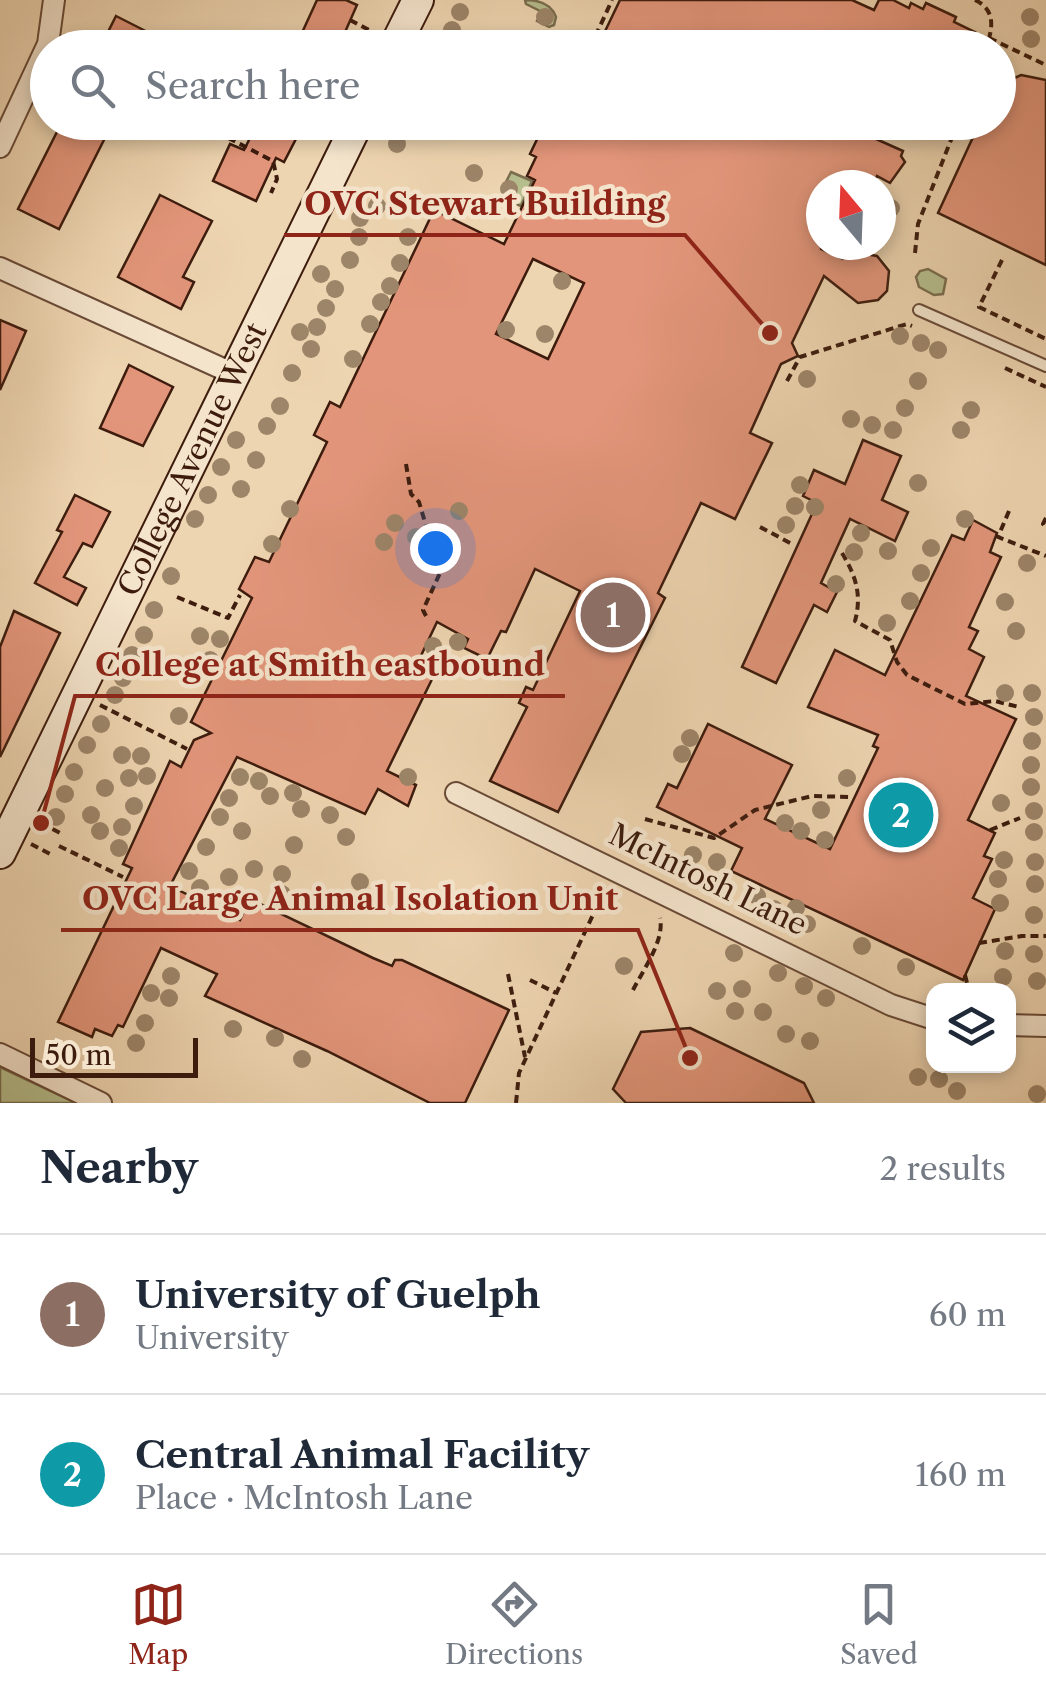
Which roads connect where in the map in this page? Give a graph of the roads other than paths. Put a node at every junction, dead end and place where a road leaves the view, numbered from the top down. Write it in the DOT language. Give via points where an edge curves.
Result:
graph roads {
  1 [pos="54,0"];
  2 [pos="418,0"];
  3 [pos="50,30"];
  4 [pos="390,30"];
  5 [pos="30,73"];
  6 [pos="8,109"];
  7 [pos="349,140"];
  8 [pos="0,147"];
  9 [pos="0,268"];
  10 [pos="918,310"];
  11 [pos="1046,366"];
  12 [pos="234,374"];
  13 [pos="456,793"];
  14 [pos="0,853"];
  15 [pos="926,1016"];
  16 [pos="1016,1025"];
  17 [pos="1046,1026"];
  18 [pos="0,1054"];
  19 [pos="101,1103"];
  1 -- 3 [label="street"];
  2 -- 4 [label="main road"];
  5 -- 6 [label="street"];
  6 -- 8 [label="street"];
  7 -- 12 [label="main road, College Avenue West"];
  9 -- 12 [label="street"];
  10 -- 11 [label="lane"];
  12 -- 14 [label="main road, College Avenue West"];
  13 -- 15 [label="street, McIntosh Lane"];
  16 -- 17 [label="street"];
  18 -- 19 [label="street"];
}
